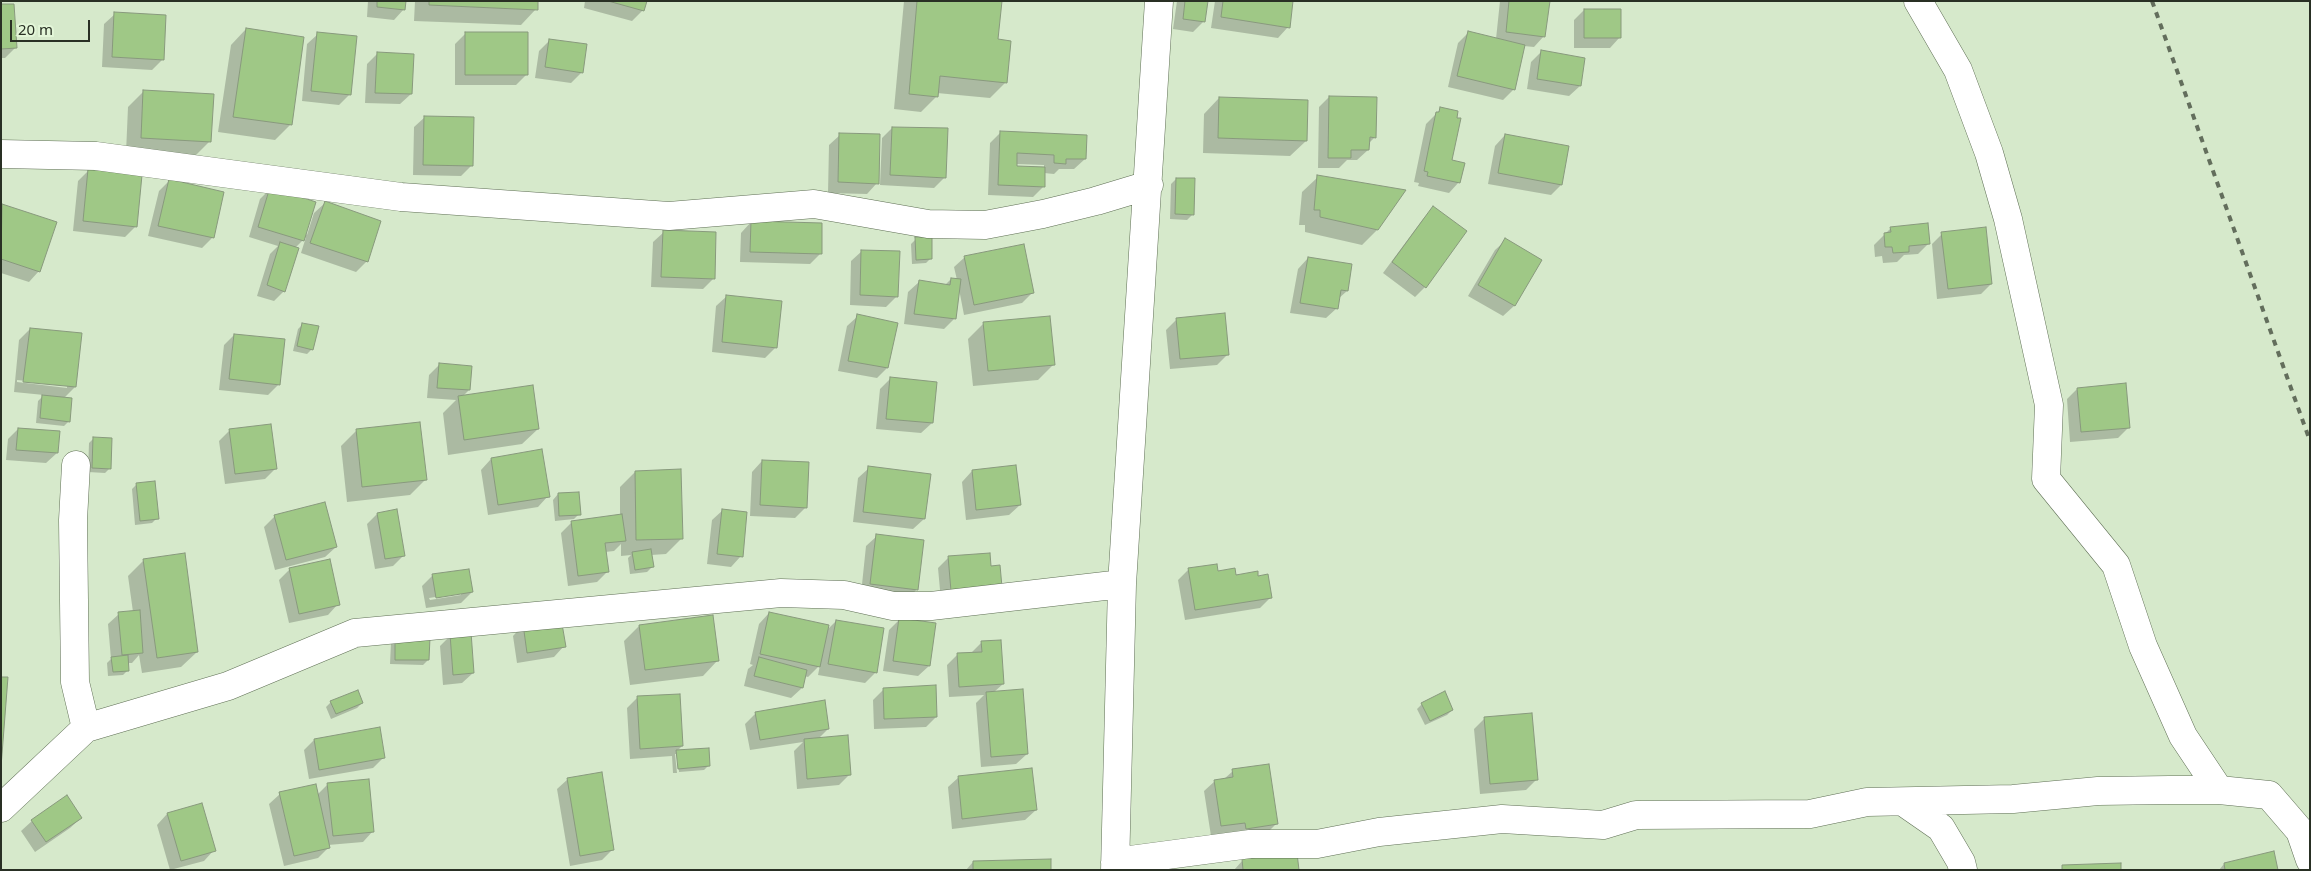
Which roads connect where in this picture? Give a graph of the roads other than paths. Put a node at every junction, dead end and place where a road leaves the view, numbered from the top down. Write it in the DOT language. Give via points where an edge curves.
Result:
graph roads {
  1 [pos="1159,1"];
  2 [pos="1918,1"];
  3 [pos="1,154"];
  4 [pos="1149,185"];
  5 [pos="76,465"];
  6 [pos="1122,584"];
  7 [pos="86,728"];
  8 [pos="2220,790"];
  9 [pos="1905,803"];
  10 [pos="1,808"];
  11 [pos="2310,860"];
  12 [pos="1115,866"];
  13 [pos="1963,870"];
  1 -- 4 [label="street"];
  2 -- 8 [label="street" via="1958,70 1989,153 2008,219 2049,405 2046,479 2116,565 2143,646 2183,736"];
  3 -- 4 [label="street" via="96,156 410,197 669,216 814,204 928,224 985,225 1052,212"];
  4 -- 6 [label="street"];
  5 -- 7 [label="street" via="73,520 75,682"];
  6 -- 7 [label="street" via="930,606 893,606 844,595 781,593 355,633 228,686"];
  6 -- 12 [label="street"];
  7 -- 10 [label="street"];
  8 -- 9 [label="street" via="2098,791 2013,799"];
  8 -- 11 [label="street" via="2268,795 2300,831"];
  9 -- 12 [label="street" via="1866,802 1810,814 1636,815 1603,825 1502,819 1379,832 1317,844 1250,844"];
  9 -- 13 [label="street" via="1941,828"];
}
